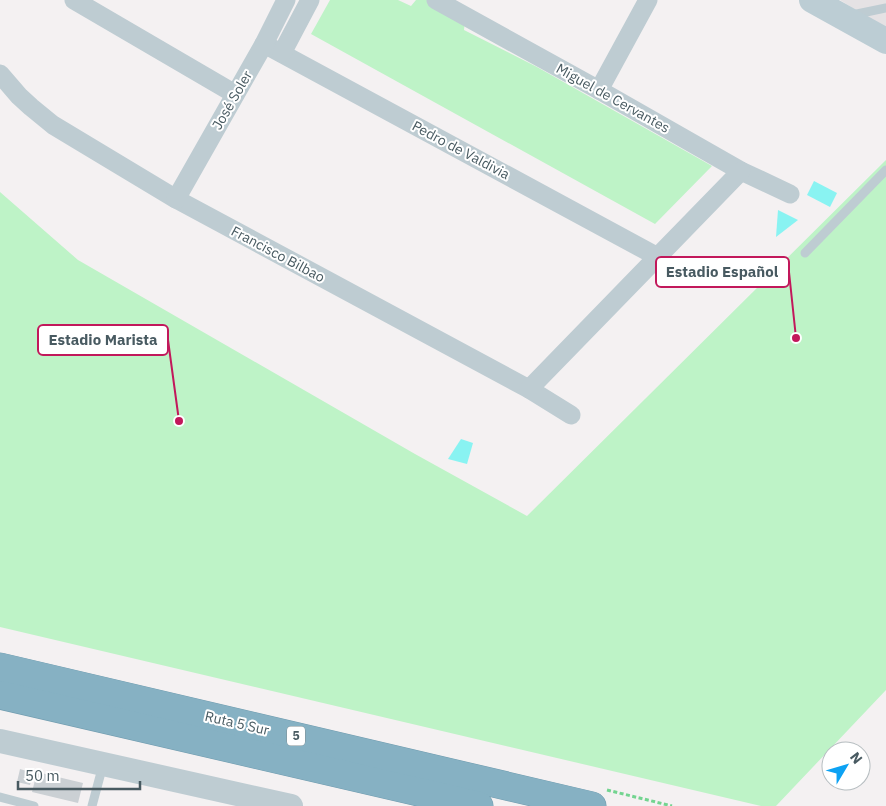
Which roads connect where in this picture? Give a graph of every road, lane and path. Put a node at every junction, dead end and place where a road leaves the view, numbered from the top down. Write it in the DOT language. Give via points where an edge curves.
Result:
graph roads {
  1 [pos="74,0"];
  2 [pos="286,0"];
  3 [pos="310,0"];
  4 [pos="436,0"];
  5 [pos="648,0"];
  6 [pos="812,0"];
  7 [pos="886,8"];
  8 [pos="843,17"];
  9 [pos="886,41"];
  10 [pos="264,44"];
  11 [pos="282,53"];
  12 [pos="0,74"];
  13 [pos="599,90"];
  14 [pos="235,94"];
  15 [pos="886,170"];
  16 [pos="741,171"];
  17 [pos="790,194"];
  18 [pos="176,199"];
  19 [pos="805,253"];
  20 [pos="658,257"];
  21 [pos="529,389"];
  22 [pos="570,414"];
  23 [pos="0,667"];
  24 [pos="0,695"];
  25 [pos="0,741"];
  26 [pos="104,765"];
  27 [pos="0,797"];
  28 [pos="34,806"];
  29 [pos="92,806"];
  30 [pos="291,806"];
  31 [pos="480,806"];
  32 [pos="592,806"];
  1 -- 14 [label="street"];
  2 -- 10 [label="street, José Soler"];
  3 -- 11 [label="street"];
  4 -- 13 [label="street, Miguel de Cervantes"];
  5 -- 13 [label="street"];
  6 -- 8 [label="main road"];
  7 -- 8 [label="lane"];
  8 -- 9 [label="main road"];
  10 -- 11 [label="street, Pedro de Valdivia"];
  10 -- 14 [label="street, José Soler"];
  11 -- 20 [label="street, Pedro de Valdivia"];
  12 -- 18 [label="street, Francisco Bilbao" via="19,96 53,124"];
  13 -- 16 [label="street, Miguel de Cervantes"];
  14 -- 18 [label="street, José Soler"];
  15 -- 19 [label="lane"];
  16 -- 17 [label="street, Miguel de Cervantes"];
  16 -- 20 [label="street"];
  18 -- 21 [label="street, Francisco Bilbao"];
  20 -- 21 [label="street"];
  21 -- 22 [label="street, Francisco Bilbao"];
  23 -- 32 [label="highway, Ruta 5 Sur / 5"];
  24 -- 31 [label="highway, Ruta 5 Sur / 5"];
  25 -- 26 [label="street"];
  26 -- 29 [label="lane"];
  26 -- 30 [label="street"];
  27 -- 28 [label="lane"];
}
